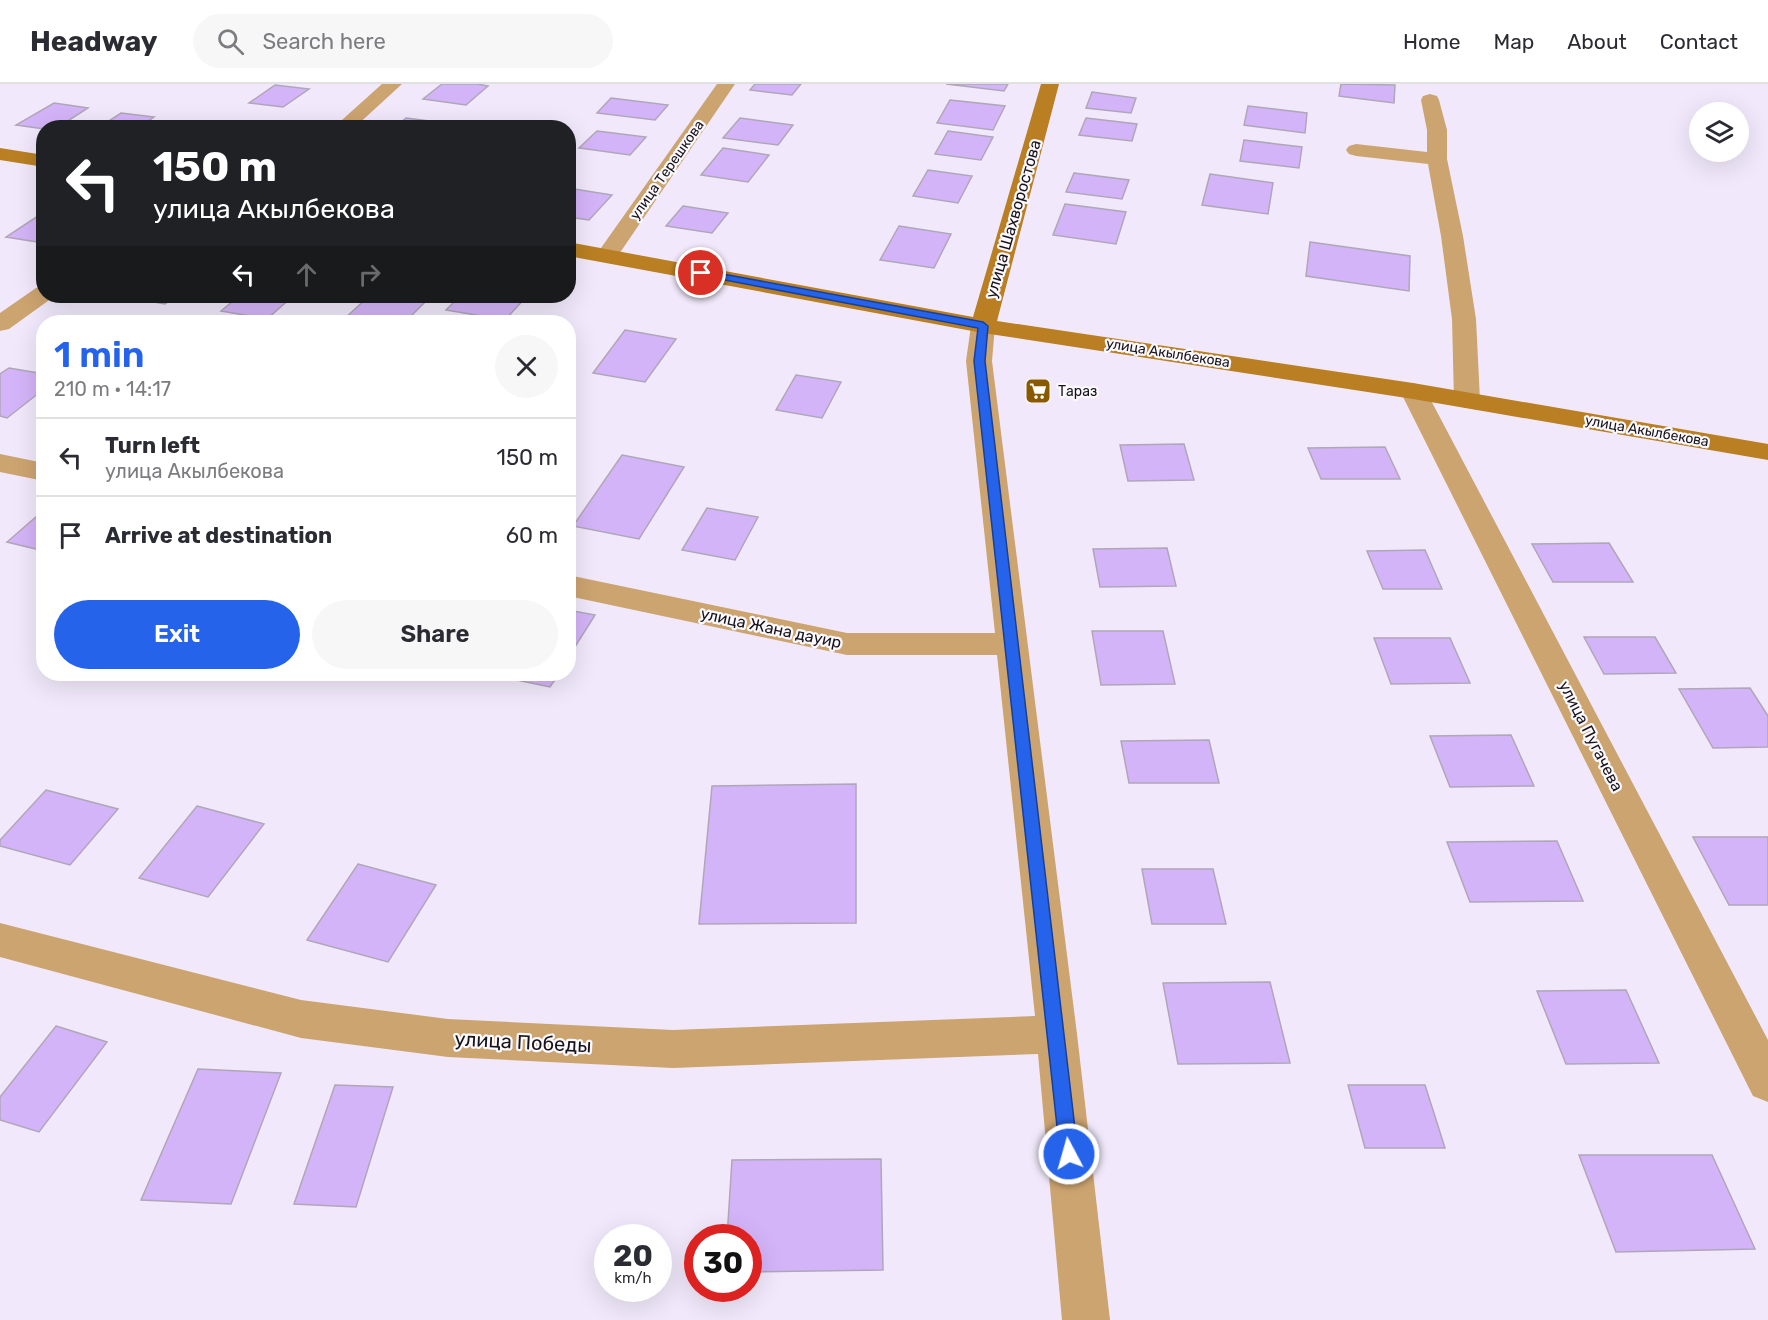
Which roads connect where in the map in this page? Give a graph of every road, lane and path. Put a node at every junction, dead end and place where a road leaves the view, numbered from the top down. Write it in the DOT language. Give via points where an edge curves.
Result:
graph roads {
  1 [pos="393,84"];
  2 [pos="726,84"];
  3 [pos="1050,84"];
  4 [pos="1430,100"];
  5 [pos="351,120"];
  6 [pos="1356,150"];
  7 [pos="0,154"];
  8 [pos="1437,159"];
  9 [pos="36,160"];
  10 [pos="576,250"];
  11 [pos="607,255"];
  12 [pos="36,299"];
  13 [pos="0,324"];
  14 [pos="983,326"];
  15 [pos="1413,391"];
  16 [pos="1467,400"];
  17 [pos="1768,452"];
  18 [pos="0,463"];
  19 [pos="36,470"];
  20 [pos="576,587"];
  21 [pos="1013,644"];
  22 [pos="0,939"];
  23 [pos="1057,1034"];
  24 [pos="1768,1082"];
  25 [pos="1086,1320"];
  1 -- 5 [label="street"];
  2 -- 11 [label="street, улица Терешкова"];
  3 -- 14 [label="street, улица Шахворостова"];
  4 -- 8 [label="street" via="1437,130"];
  6 -- 8 [label="street"];
  7 -- 9 [label="street"];
  8 -- 16 [label="street" via="1464,319"];
  10 -- 11 [label="street, улица Акылбекова"];
  11 -- 14 [label="street, улица Акылбекова"];
  12 -- 13 [label="street"];
  14 -- 15 [label="street, улица Акылбекова"];
  14 -- 21 [label="street, улица Шахворостова" via="980,361"];
  15 -- 16 [label="street, улица Акылбекова"];
  15 -- 24 [label="street, улица Пугачева"];
  16 -- 17 [label="street, улица Акылбекова"];
  18 -- 19 [label="street"];
  20 -- 21 [label="street, улица Жана дауир" via="847,644"];
  21 -- 23 [label="street, улица Шахворостова"];
  22 -- 23 [label="street, улица Победы" via="301,1019 448,1038 674,1049"];
  23 -- 25 [label="street, улица Шахворостова"];
}
